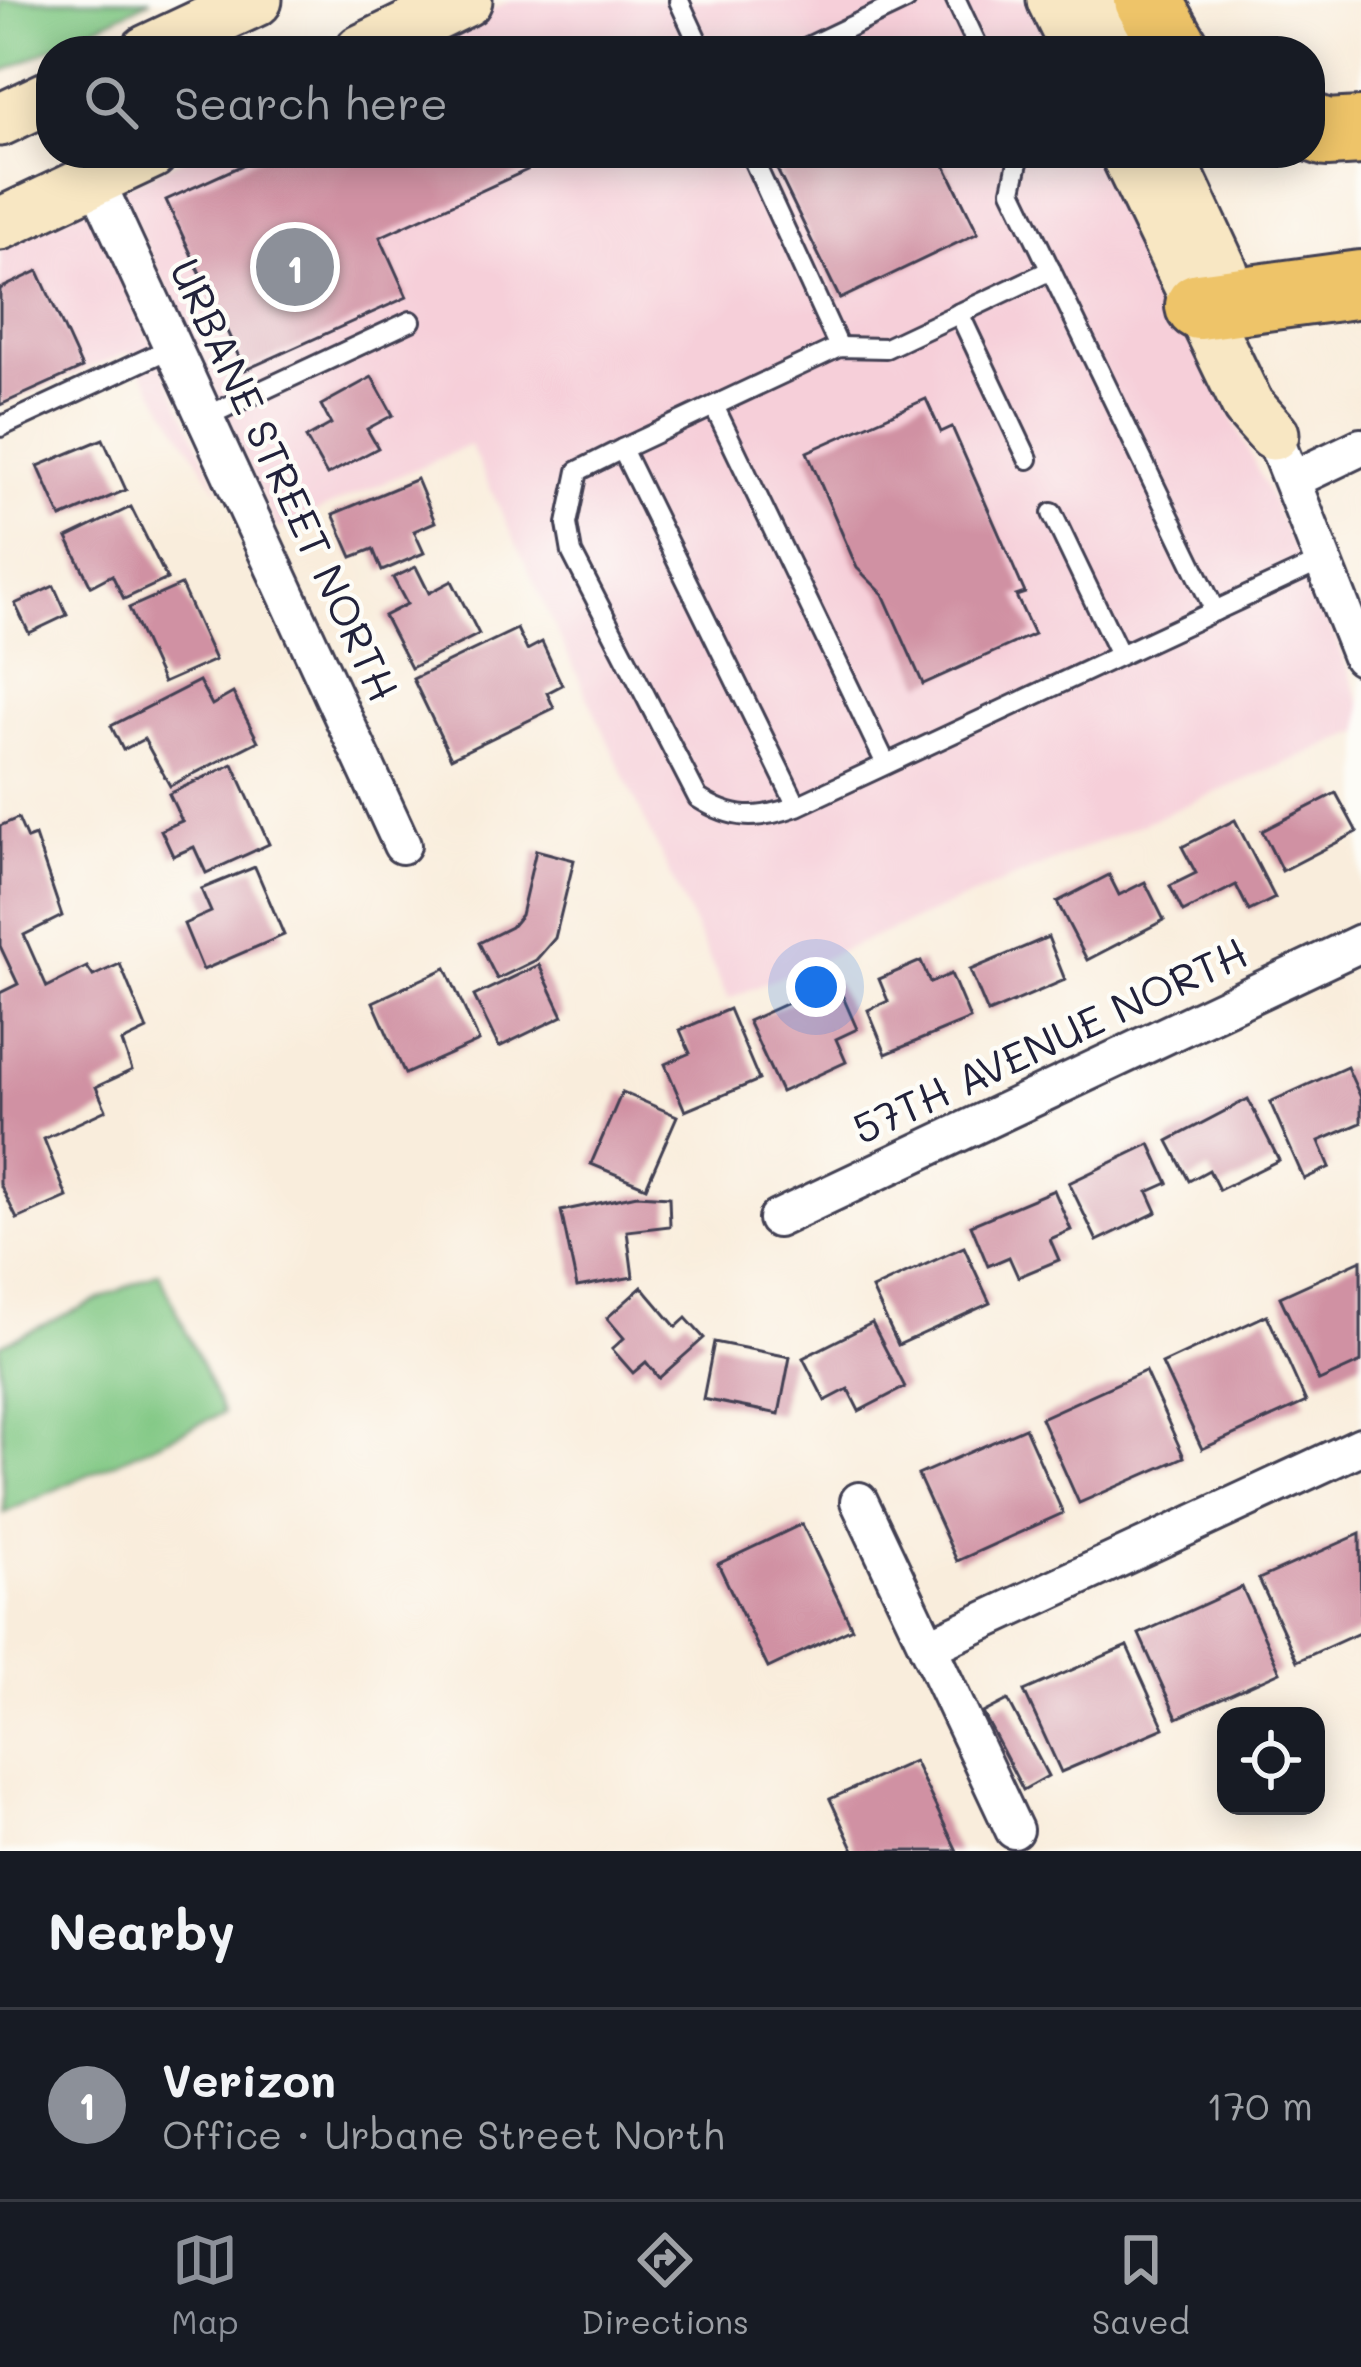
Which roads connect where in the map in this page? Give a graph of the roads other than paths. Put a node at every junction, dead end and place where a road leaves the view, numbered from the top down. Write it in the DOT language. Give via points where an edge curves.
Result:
graph roads {
  1 [pos="256,0"];
  2 [pos="466,0"];
  3 [pos="680,0"];
  4 [pos="906,0"];
  5 [pos="956,0"];
  6 [pos="1054,0"];
  7 [pos="1095,0"];
  8 [pos="1148,0"];
  9 [pos="179,36"];
  10 [pos="392,36"];
  11 [pos="696,36"];
  12 [pos="830,36"];
  13 [pos="973,36"];
  14 [pos="1071,36"];
  15 [pos="1112,36"];
  16 [pos="1168,36"];
  17 [pos="36,103"];
  18 [pos="0,120"];
  19 [pos="1361,131"];
  20 [pos="1325,132"];
  21 [pos="87,168"];
  22 [pos="91,168"];
  23 [pos="756,168"];
  24 [pos="1017,168"];
  25 [pos="1136,168"];
  26 [pos="1172,168"];
  27 [pos="0,224"];
  28 [pos="1051,270"];
  29 [pos="1347,287"];
  30 [pos="959,313"];
  31 [pos="1231,318"];
  32 [pos="410,321"];
  33 [pos="173,347"];
  34 [pos="839,347"];
  35 [pos="714,406"];
  36 [pos="206,417"];
  37 [pos="0,427"];
  38 [pos="1361,446"];
  39 [pos="622,448"];
  40 [pos="1283,457"];
  41 [pos="1028,459"];
  42 [pos="1052,513"];
  43 [pos="1324,560"];
  44 [pos="1215,611"];
  45 [pos="1120,655"];
  46 [pos="1361,657"];
  47 [pos="886,764"];
  48 [pos="797,806"];
  49 [pos="402,844"];
  50 [pos="1361,944"];
  51 [pos="777,1219"];
  52 [pos="1361,1446"];
  53 [pos="859,1501"];
  54 [pos="928,1647"];
  55 [pos="1014,1829"];
  1 -- 9 [label="street"];
  2 -- 10 [label="street"];
  3 -- 11 [label="lane"];
  4 -- 12 [label="lane"];
  5 -- 13 [label="lane"];
  6 -- 14 [label="street"];
  7 -- 15 [label="street"];
  8 -- 16 [label="highway"];
  17 -- 18 [label="street"];
  19 -- 20 [label="highway"];
  21 -- 27 [label="street"];
  22 -- 33 [label="street, URBANE STREET NORTH"];
  23 -- 34 [label="lane"];
  24 -- 28 [label="lane" via="1012,190"];
  25 -- 31 [label="street"];
  26 -- 31 [label="street"];
  28 -- 30 [label="lane"];
  28 -- 44 [label="lane"];
  29 -- 31 [label="highway" via="1290,312"];
  30 -- 34 [label="lane" via="886,348"];
  30 -- 41 [label="lane"];
  31 -- 40 [label="street" via="1248,406"];
  31 -- 40 [label="street" via="1276,391"];
  32 -- 36 [label="lane"];
  33 -- 36 [label="street, URBANE STREET NORTH"];
  33 -- 37 [label="lane"];
  34 -- 35 [label="lane"];
  35 -- 39 [label="lane"];
  35 -- 47 [label="lane"];
  36 -- 49 [label="street, URBANE STREET NORTH"];
  38 -- 40 [label="street"];
  39 -- 48 [label="lane"];
  39 -- 48 [label="lane" via="578,471 567,524 572,553 698,798 751,820"];
  40 -- 43 [label="street"];
  42 -- 45 [label="lane"];
  43 -- 44 [label="lane"];
  43 -- 46 [label="street"];
  44 -- 45 [label="lane"];
  45 -- 47 [label="lane"];
  47 -- 48 [label="lane"];
  50 -- 51 [label="street, 57TH AVENUE NORTH"];
  52 -- 54 [label="street"];
  53 -- 54 [label="street"];
  54 -- 55 [label="street"];
}
